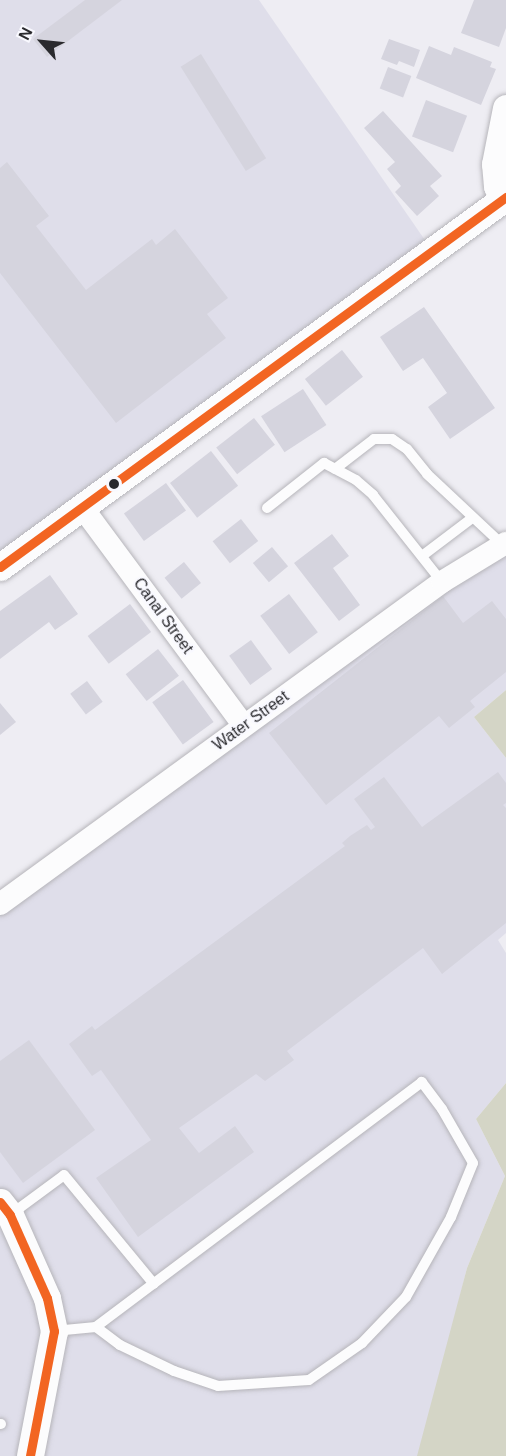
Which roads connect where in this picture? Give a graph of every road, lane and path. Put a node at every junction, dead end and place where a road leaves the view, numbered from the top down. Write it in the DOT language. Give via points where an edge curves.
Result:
graph roads {
  1 [pos="506,108"];
  2 [pos="505,198"];
  3 [pos="335,469"];
  4 [pos="82,507"];
  5 [pos="267,508"];
  6 [pos="472,518"];
  7 [pos="504,544"];
  8 [pos="422,556"];
  9 [pos="0,567"];
  10 [pos="442,582"];
  11 [pos="244,726"];
  12 [pos="0,903"];
  13 [pos="5,1208"];
  14 [pos="154,1284"];
  15 [pos="96,1327"];
  16 [pos="54,1331"];
  17 [pos="30,1456"];
  1 -- 2 [label="street" via="495,164 497,186"];
  2 -- 4 [label="street"];
  3 -- 5 [label="lane" via="324,463"];
  3 -- 6 [label="lane" via="374,439 392,439 407,449"];
  3 -- 8 [label="lane" via="373,495"];
  4 -- 9 [label="street"];
  4 -- 11 [label="street, Canal Street"];
  6 -- 7 [label="lane"];
  6 -- 8 [label="lane"];
  7 -- 10 [label="street, Water Street"];
  8 -- 10 [label="lane"];
  10 -- 11 [label="street, Water Street"];
  11 -- 12 [label="street, Water Street"];
  13 -- 14 [label="lane" via="64,1175"];
  13 -- 16 [label="street" via="47,1298"];
  14 -- 15 [label="lane"];
  14 -- 15 [label="lane" via="422,1082 473,1163 451,1217 406,1297 362,1343 309,1380 218,1386 174,1371 120,1345"];
  15 -- 16 [label="lane"];
  16 -- 17 [label="street"];
}
